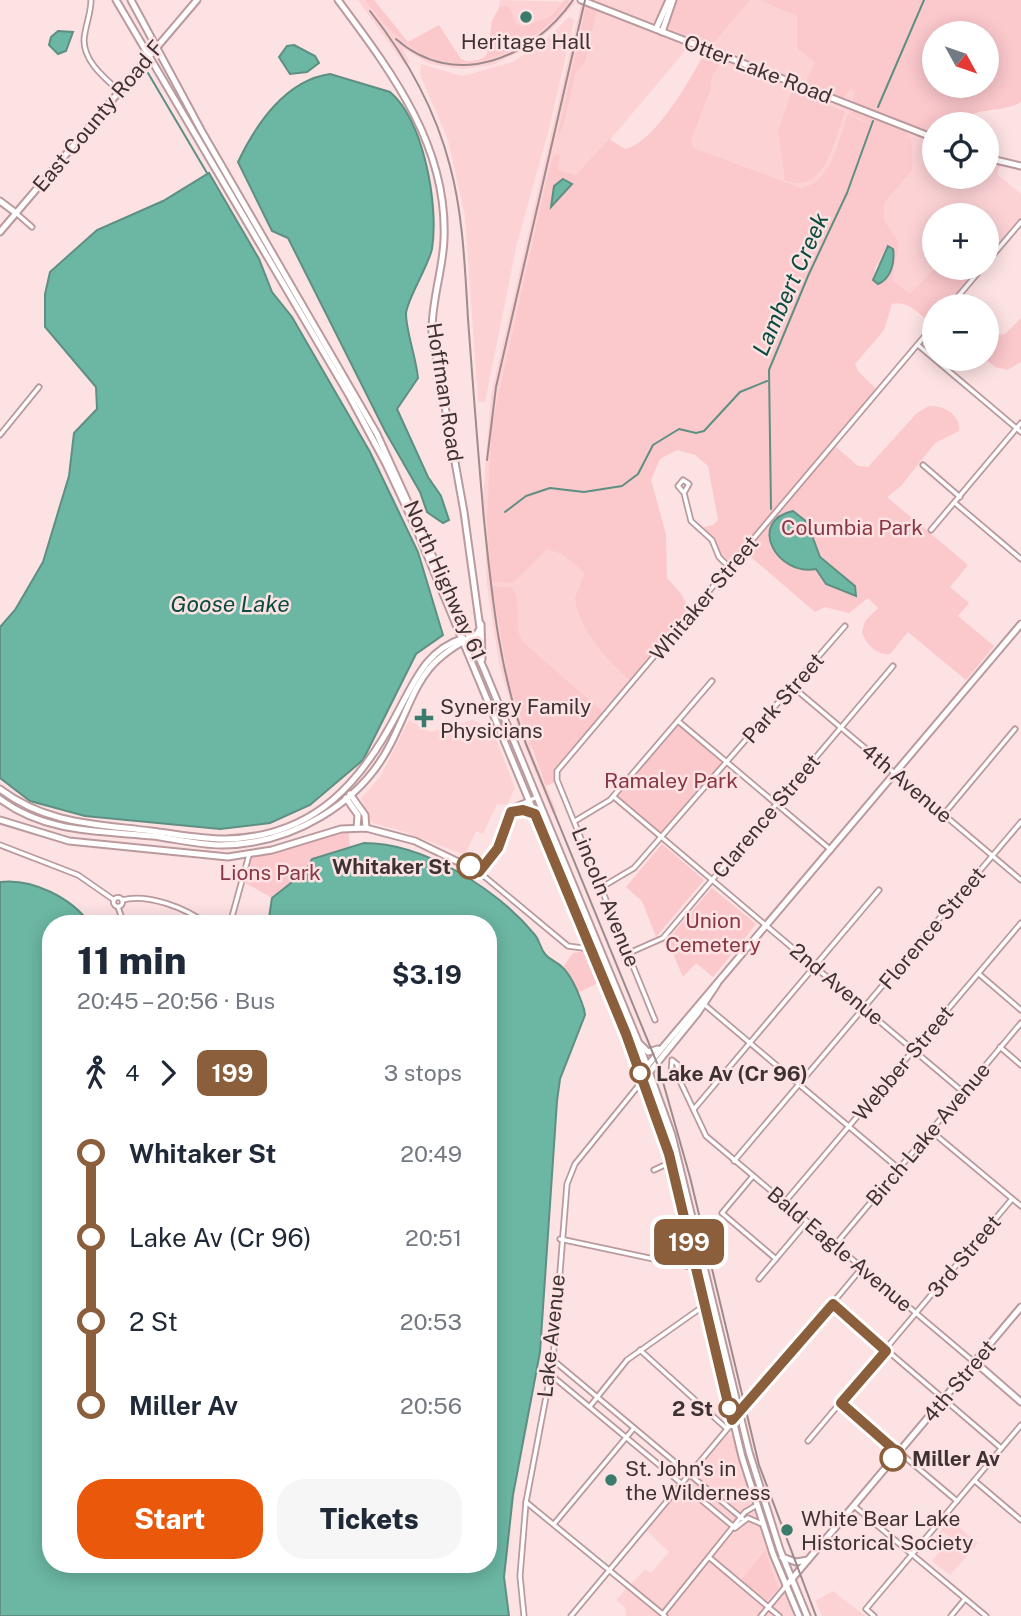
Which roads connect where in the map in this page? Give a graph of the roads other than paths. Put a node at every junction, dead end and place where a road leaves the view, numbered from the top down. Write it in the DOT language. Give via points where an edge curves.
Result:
graph roads {
  1 [pos="91,0"];
  2 [pos="116,0"];
  3 [pos="131,0"];
  4 [pos="197,0"];
  5 [pos="338,0"];
  6 [pos="581,0"];
  7 [pos="671,0"];
  8 [pos="659,30"];
  9 [pos="157,46"];
  10 [pos="150,55"];
  11 [pos="120,91"];
  12 [pos="922,133"];
  13 [pos="999,161"];
  14 [pos="1021,166"];
  15 [pos="0,201"];
  16 [pos="16,214"];
  17 [pos="1021,222"];
  18 [pos="32,227"];
  19 [pos="0,232"];
  20 [pos="999,248"];
  21 [pos="972,280"];
  22 [pos="960,294"];
  23 [pos="922,340"];
  24 [pos="918,345"];
  25 [pos="40,387"];
  26 [pos="1021,423"];
  27 [pos="1019,430"];
  28 [pos="0,435"];
  29 [pos="923,465"];
  30 [pos="684,493"];
  31 [pos="960,497"];
  32 [pos="955,503"];
  33 [pos="931,530"];
  34 [pos="1021,559"];
  35 [pos="730,568"];
  36 [pos="481,624"];
  37 [pos="1021,624"];
  38 [pos="845,625"];
  39 [pos="469,637"];
  40 [pos="462,640"];
  41 [pos="893,666"];
  42 [pos="484,669"];
  43 [pos="712,681"];
  44 [pos="793,687"];
  45 [pos="678,721"];
  46 [pos="841,727"];
  47 [pos="1015,729"];
  48 [pos="727,762"];
  49 [pos="895,773"];
  50 [pos="556,775"];
  51 [pos="0,789"];
  52 [pos="344,792"];
  53 [pos="537,797"];
  54 [pos="614,797"];
  55 [pos="349,798"];
  56 [pos="0,799"];
  57 [pos="529,800"];
  58 [pos="776,804"];
  59 [pos="535,814"];
  60 [pos="944,814"];
  61 [pos="2,820"];
  62 [pos="575,821"];
  63 [pos="505,822"];
  64 [pos="1021,822"];
  65 [pos="0,827"];
  66 [pos="357,828"];
  67 [pos="366,828"];
  68 [pos="662,837"];
  69 [pos="0,845"];
  70 [pos="831,850"];
  71 [pos="249,855"];
  72 [pos="993,856"];
  73 [pos="479,872"];
  74 [pos="712,879"];
  75 [pos="1021,880"];
  76 [pos="602,887"];
  77 [pos="879,890"];
  78 [pos="114,900"];
  79 [pos="122,900"];
  80 [pos="118,907"];
  81 [pos="121,915"];
  82 [pos="193,915"];
  83 [pos="232,915"];
  84 [pos="1021,923"];
  85 [pos="767,925"];
  86 [pos="590,949"];
  87 [pos="629,953"];
  88 [pos="815,966"];
  89 [pos="979,974"];
  90 [pos="717,984"];
  91 [pos="705,1005"];
  92 [pos="864,1008"];
  93 [pos="1021,1010"];
  94 [pos="655,1020"];
  95 [pos="1021,1023"];
  96 [pos="638,1041"];
  97 [pos="750,1042"];
  98 [pos="662,1047"];
  99 [pos="1000,1047"];
  100 [pos="914,1049"];
  101 [pos="1021,1065"];
  102 [pos="648,1069"];
  103 [pos="642,1078"];
  104 [pos="680,1081"];
  105 [pos="800,1084"];
  106 [pos="963,1092"];
  107 [pos="694,1109"];
  108 [pos="850,1126"];
  109 [pos="931,1131"];
  110 [pos="734,1161"];
  111 [pos="671,1162"];
  112 [pos="899,1168"];
  113 [pos="654,1170"];
  114 [pos="753,1176"];
  115 [pos="1012,1199"];
  116 [pos="784,1203"];
  117 [pos="1021,1206"];
  118 [pos="807,1222"];
  119 [pos="560,1239"];
  120 [pos="835,1245"];
  121 [pos="776,1259"];
  122 [pos="695,1268"];
  123 [pos="862,1268"];
  124 [pos="705,1270"];
  125 [pos="759,1279"];
  126 [pos="833,1304"];
  127 [pos="705,1305"];
  128 [pos="1021,1307"];
  129 [pos="917,1314"];
  130 [pos="639,1349"];
  131 [pos="886,1351"];
  132 [pos="553,1360"];
  133 [pos="975,1362"];
  134 [pos="550,1374"];
  135 [pos="598,1396"];
  136 [pos="944,1399"];
  137 [pos="1021,1402"];
  138 [pos="841,1403"];
  139 [pos="591,1405"];
  140 [pos="739,1412"];
  141 [pos="732,1420"];
  142 [pos="1021,1425"];
  143 [pos="634,1428"];
  144 [pos="727,1428"];
  145 [pos="626,1437"];
  146 [pos="808,1441"];
  147 [pos="1001,1448"];
  148 [pos="898,1453"];
  149 [pos="688,1472"];
  150 [pos="975,1481"];
  151 [pos="680,1482"];
  152 [pos="957,1501"];
  153 [pos="527,1502"];
  154 [pos="757,1505"];
  155 [pos="854,1506"];
  156 [pos="768,1512"];
  157 [pos="743,1518"];
  158 [pos="1021,1520"];
  159 [pos="554,1524"];
  160 [pos="764,1524"];
  161 [pos="735,1528"];
  162 [pos="912,1554"];
  163 [pos="782,1557"];
  164 [pos="710,1558"];
  165 [pos="808,1560"];
  166 [pos="608,1570"];
  167 [pos="791,1579"];
  168 [pos="786,1586"];
  169 [pos="965,1599"];
  170 [pos="768,1607"];
  171 [pos="663,1615"];
  172 [pos="524,1616"];
  173 [pos="571,1616"];
  174 [pos="761,1616"];
  175 [pos="779,1616"];
  176 [pos="799,1616"];
  177 [pos="807,1616"];
  178 [pos="874,1616"];
  179 [pos="951,1616"];
  180 [pos="986,1616"];
  1 -- 11 [label="street" via="84,41 89,57 97,71"];
  2 -- 10 [label="main road"];
  3 -- 9 [label="main road, North Highway 61"];
  4 -- 9 [label="main road, East County Road F"];
  5 -- 36 [label="main road, Hoffman Road" via="406,96 423,132 436,179 444,239 432,334"];
  6 -- 8 [label="main road, Otter Lake Road"];
  7 -- 8 [label="main road"];
  8 -- 12 [label="main road, Otter Lake Road"];
  9 -- 10 [label="main road, East County Road F"];
  9 -- 39 [label="main road, North Highway 61" via="377,435"];
  10 -- 11 [label="main road, East County Road F"];
  10 -- 40 [label="main road" via="375,442"];
  11 -- 16 [label="main road, East County Road F"];
  13 -- 14 [label="main road"];
  15 -- 16 [label="main road"];
  16 -- 18 [label="street"];
  16 -- 19 [label="main road, East County Road F"];
  17 -- 20 [label="street"];
  21 -- 22 [label="street"];
  23 -- 24 [label="street, Whitaker Street"];
  24 -- 27 [label="street"];
  24 -- 35 [label="street, Whitaker Street"];
  25 -- 28 [label="street"];
  26 -- 27 [label="street"];
  27 -- 31 [label="street"];
  29 -- 31 [label="street"];
  30 -- 35 [label="street" via="691,521 712,540"];
  31 -- 32 [label="street"];
  32 -- 33 [label="street"];
  32 -- 34 [label="street"];
  35 -- 50 [label="street, Whitaker Street"];
  36 -- 39 [label="main road" via="477,634"];
  36 -- 42 [label="main road, Hoffman Road"];
  37 -- 49 [label="main road"];
  38 -- 44 [label="street, Park Street"];
  39 -- 40 [label="main road"];
  39 -- 42 [label="main road, North Highway 61"];
  40 -- 52 [label="main road" via="426,662 380,747"];
  40 -- 55 [label="main road" via="429,666 380,761"];
  40 -- 57 [label="main road"];
  41 -- 46 [label="street, Clarence Street"];
  42 -- 53 [label="main road, North Highway 61"];
  43 -- 45 [label="street"];
  44 -- 46 [label="street, 4th Avenue"];
  44 -- 48 [label="street, Park Street"];
  45 -- 48 [label="street"];
  45 -- 54 [label="street"];
  46 -- 49 [label="street, 4th Avenue"];
  46 -- 58 [label="street, Clarence Street"];
  47 -- 60 [label="street"];
  48 -- 58 [label="street"];
  48 -- 68 [label="street, Park Street"];
  49 -- 60 [label="street, 4th Avenue"];
  49 -- 70 [label="main road"];
  50 -- 62 [label="street, Lincoln Avenue"];
  51 -- 52 [label="main road" via="38,811 68,821 215,839 283,829"];
  52 -- 55 [label="main road"];
  53 -- 57 [label="street"];
  53 -- 96 [label="main road, North Highway 61"];
  54 -- 62 [label="street"];
  54 -- 68 [label="street, 2nd Avenue"];
  55 -- 56 [label="main road" via="289,832 223,845 56,826"];
  55 -- 66 [label="main road" via="358,814"];
  55 -- 67 [label="main road" via="365,815"];
  57 -- 59 [label="main road"];
  57 -- 63 [label="street" via="507,810"];
  58 -- 70 [label="street"];
  58 -- 74 [label="street, Clarence Street"];
  59 -- 63 [label="street" via="515,810"];
  59 -- 86 [label="main road"];
  60 -- 72 [label="street, 4th Avenue"];
  61 -- 65 [label="street"];
  61 -- 71 [label="main road" via="69,841"];
  62 -- 76 [label="street, Lincoln Avenue"];
  63 -- 73 [label="street" via="498,848"];
  64 -- 72 [label="street, Florence Street"];
  66 -- 67 [label="main road"];
  66 -- 71 [label="main road" via="337,829"];
  67 -- 73 [label="main road" via="415,841"];
  68 -- 74 [label="street, 2nd Avenue"];
  68 -- 76 [label="street, Park Street" via="629,873"];
  69 -- 78 [label="street" via="78,875"];
  70 -- 85 [label="main road"];
  71 -- 83 [label="street"];
  72 -- 75 [label="street, 4th Avenue"];
  72 -- 92 [label="street, Florence Street"];
  73 -- 86 [label="street" via="572,949"];
  74 -- 85 [label="street, 2nd Avenue"];
  74 -- 87 [label="street, Clarence Street" via="663,938"];
  76 -- 87 [label="street, Lincoln Avenue"];
  77 -- 88 [label="street"];
  78 -- 79 [label="street"];
  78 -- 80 [label="street"];
  79 -- 80 [label="street"];
  79 -- 82 [label="street" via="141,899"];
  80 -- 81 [label="street"];
  84 -- 89 [label="street, Webber Street"];
  85 -- 88 [label="street, 2nd Avenue"];
  85 -- 90 [label="main road"];
  86 -- 103 [label="main road"];
  87 -- 94 [label="street, Lincoln Avenue"];
  88 -- 92 [label="street, 2nd Avenue"];
  88 -- 97 [label="street"];
  89 -- 93 [label="street"];
  89 -- 100 [label="street, Webber Street"];
  90 -- 91 [label="main road"];
  90 -- 98 [label="main road"];
  91 -- 97 [label="street"];
  91 -- 102 [label="main road"];
  92 -- 100 [label="street, 2nd Avenue"];
  92 -- 105 [label="street, Florence Street"];
  95 -- 99 [label="street, Birch Lake Avenue"];
  96 -- 98 [label="main road" via="647,1051"];
  96 -- 102 [label="main road, North Highway 61"];
  97 -- 105 [label="street"];
  97 -- 107 [label="street"];
  98 -- 102 [label="main road"];
  99 -- 101 [label="street"];
  99 -- 106 [label="street, Birch Lake Avenue"];
  100 -- 106 [label="street, 2nd Avenue"];
  100 -- 108 [label="street, Webber Street"];
  102 -- 103 [label="main road"];
  102 -- 124 [label="main road, North Highway 61" via="677,1151"];
  103 -- 111 [label="main road"];
  103 -- 119 [label="street, Lake Avenue" via="571,1171"];
  104 -- 104 [label="street, Bald Eagle Avenue" via="671,1074 672,1060 677,1064"];
  104 -- 107 [label="street, Bald Eagle Avenue"];
  105 -- 108 [label="street"];
  105 -- 110 [label="street, Florence Street"];
  106 -- 109 [label="street, Birch Lake Avenue"];
  107 -- 110 [label="street, Bald Eagle Avenue" via="706,1136"];
  108 -- 112 [label="street"];
  108 -- 116 [label="street, Webber Street"];
  109 -- 112 [label="street, Birch Lake Avenue"];
  109 -- 115 [label="street"];
  110 -- 114 [label="street, Bald Eagle Avenue"];
  111 -- 113 [label="street"];
  111 -- 122 [label="main road"];
  112 -- 120 [label="street, Birch Lake Avenue"];
  114 -- 116 [label="street, Bald Eagle Avenue"];
  114 -- 121 [label="street" via="722,1213"];
  115 -- 117 [label="street"];
  115 -- 129 [label="street, 3rd Street"];
  116 -- 118 [label="street, Bald Eagle Avenue"];
  118 -- 120 [label="street, Bald Eagle Avenue"];
  118 -- 121 [label="street"];
  119 -- 122 [label="street"];
  119 -- 132 [label="street, Lake Avenue"];
  120 -- 123 [label="street, Bald Eagle Avenue"];
  121 -- 125 [label="street"];
  122 -- 124 [label="street"];
  122 -- 127 [label="main road"];
  123 -- 126 [label="street"];
  123 -- 129 [label="street, Bald Eagle Avenue"];
  124 -- 140 [label="main road, North Highway 61"];
  126 -- 131 [label="street"];
  126 -- 140 [label="street"];
  127 -- 130 [label="street"];
  127 -- 141 [label="main road"];
  128 -- 133 [label="main road, 4th Street"];
  129 -- 131 [label="street, 3rd Street"];
  129 -- 133 [label="street, Bald Eagle Avenue"];
  130 -- 135 [label="street"];
  130 -- 144 [label="street"];
  131 -- 136 [label="street"];
  131 -- 138 [label="street, 3rd Street"];
  132 -- 134 [label="street, Lake Avenue"];
  132 -- 135 [label="street"];
  133 -- 136 [label="main road, 4th Street"];
  133 -- 137 [label="main road, Bald Eagle Avenue"];
  134 -- 139 [label="street"];
  134 -- 153 [label="street, Lake Avenue"];
  135 -- 139 [label="street"];
  135 -- 143 [label="street"];
  136 -- 147 [label="street"];
  136 -- 148 [label="main road, 4th Street"];
  138 -- 146 [label="street, 3rd Street"];
  138 -- 148 [label="street"];
  139 -- 145 [label="street"];
  140 -- 141 [label="street"];
  140 -- 156 [label="main road, North Highway 61"];
  141 -- 144 [label="street"];
  141 -- 154 [label="main road"];
  142 -- 147 [label="street"];
  143 -- 145 [label="street"];
  143 -- 149 [label="street"];
  144 -- 149 [label="street"];
  145 -- 151 [label="street"];
  145 -- 159 [label="street"];
  147 -- 150 [label="street"];
  148 -- 152 [label="street"];
  148 -- 155 [label="main road, 4th Street"];
  149 -- 151 [label="street"];
  149 -- 157 [label="street"];
  150 -- 152 [label="street"];
  150 -- 158 [label="street"];
  151 -- 161 [label="street"];
  151 -- 166 [label="street"];
  152 -- 162 [label="street"];
  153 -- 159 [label="street"];
  153 -- 172 [label="street, Lake Avenue" via="521,1566"];
  154 -- 156 [label="main road"];
  154 -- 157 [label="street"];
  154 -- 160 [label="main road"];
  155 -- 162 [label="street"];
  155 -- 165 [label="main road, 4th Street"];
  156 -- 163 [label="main road, North Highway 61"];
  157 -- 160 [label="street"];
  157 -- 161 [label="street"];
  159 -- 166 [label="street"];
  160 -- 168 [label="main road"];
  161 -- 164 [label="street"];
  162 -- 169 [label="street"];
  162 -- 178 [label="street" via="866,1609"];
  163 -- 165 [label="main road"];
  163 -- 167 [label="main road, North Highway 61"];
  164 -- 170 [label="street"];
  164 -- 171 [label="street"];
  165 -- 167 [label="main road, 4th Street"];
  166 -- 171 [label="street"];
  166 -- 173 [label="street"];
  167 -- 168 [label="main road, 4th Street"];
  167 -- 177 [label="main road, North Highway 61"];
  168 -- 170 [label="street, 4th Street"];
  168 -- 176 [label="main road"];
  169 -- 179 [label="street"];
  169 -- 180 [label="street"];
  170 -- 174 [label="street, 4th Street"];
  170 -- 175 [label="street"];
}
